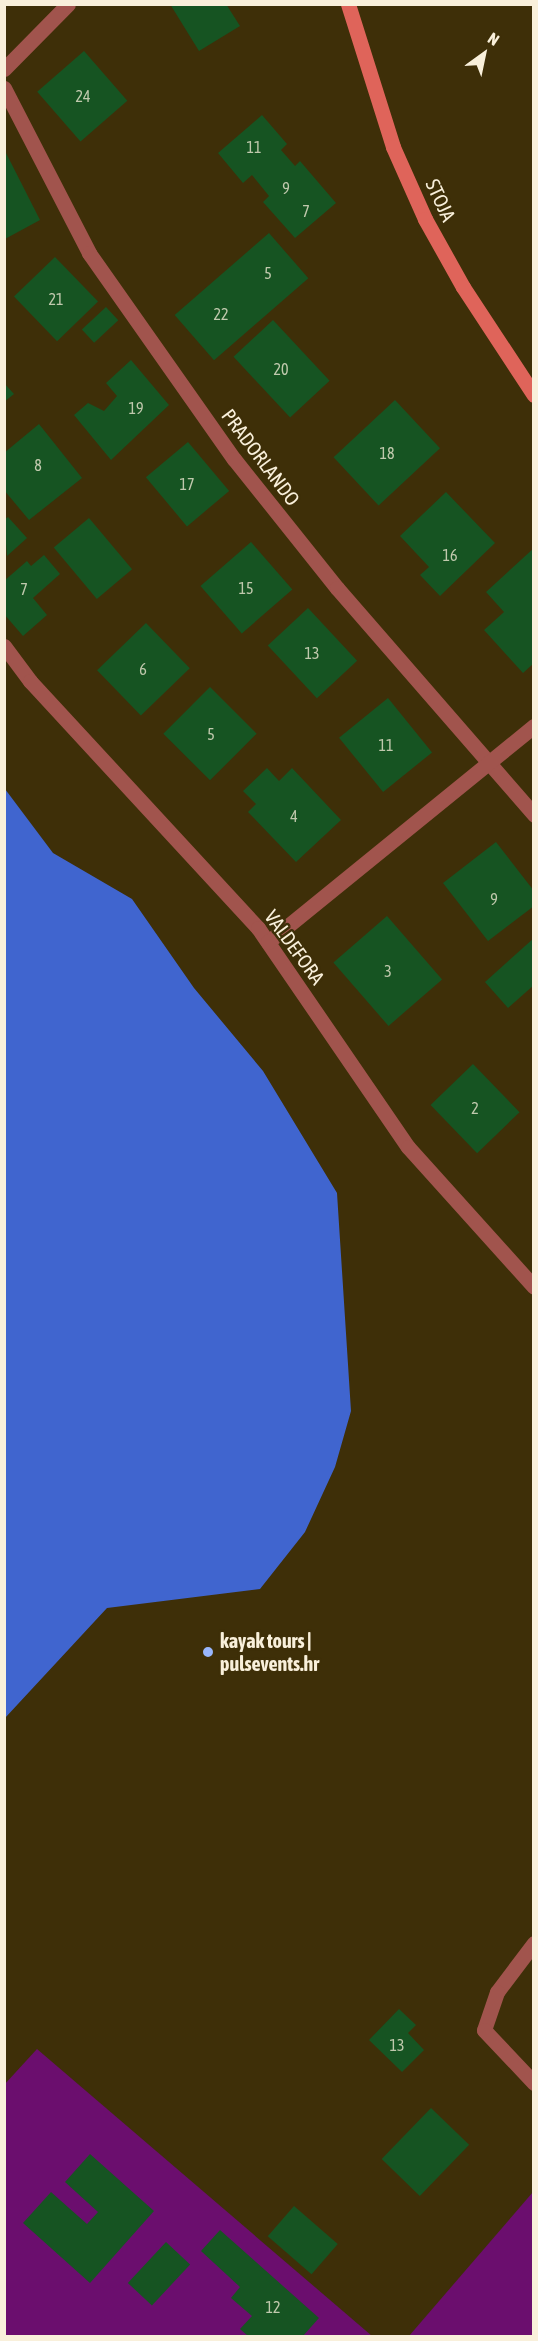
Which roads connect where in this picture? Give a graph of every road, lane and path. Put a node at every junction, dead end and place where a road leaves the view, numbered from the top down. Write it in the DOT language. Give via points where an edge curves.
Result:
graph roads {
  1 [pos="68,4"];
  2 [pos="348,4"];
  3 [pos="4,69"];
  4 [pos="4,88"];
  5 [pos="534,395"];
  6 [pos="4,645"];
  7 [pos="534,726"];
  8 [pos="487,762"];
  9 [pos="534,815"];
  10 [pos="268,942"];
  11 [pos="534,1287"];
  12 [pos="534,1943"];
  13 [pos="534,2083"];
  1 -- 3 [label="street"];
  2 -- 5 [label="main road, STOJA" via="393,147 425,219 463,287"];
  4 -- 8 [label="street, PRADORLANDO" via="89,253 234,459 337,588"];
  6 -- 10 [label="street, VALDEFORA" via="30,681"];
  7 -- 8 [label="street"];
  8 -- 9 [label="street, PRADORLANDO"];
  8 -- 10 [label="street"];
  10 -- 11 [label="street, VALDEFORA" via="408,1147"];
  12 -- 13 [label="street" via="497,1992 484,2030"];
}
